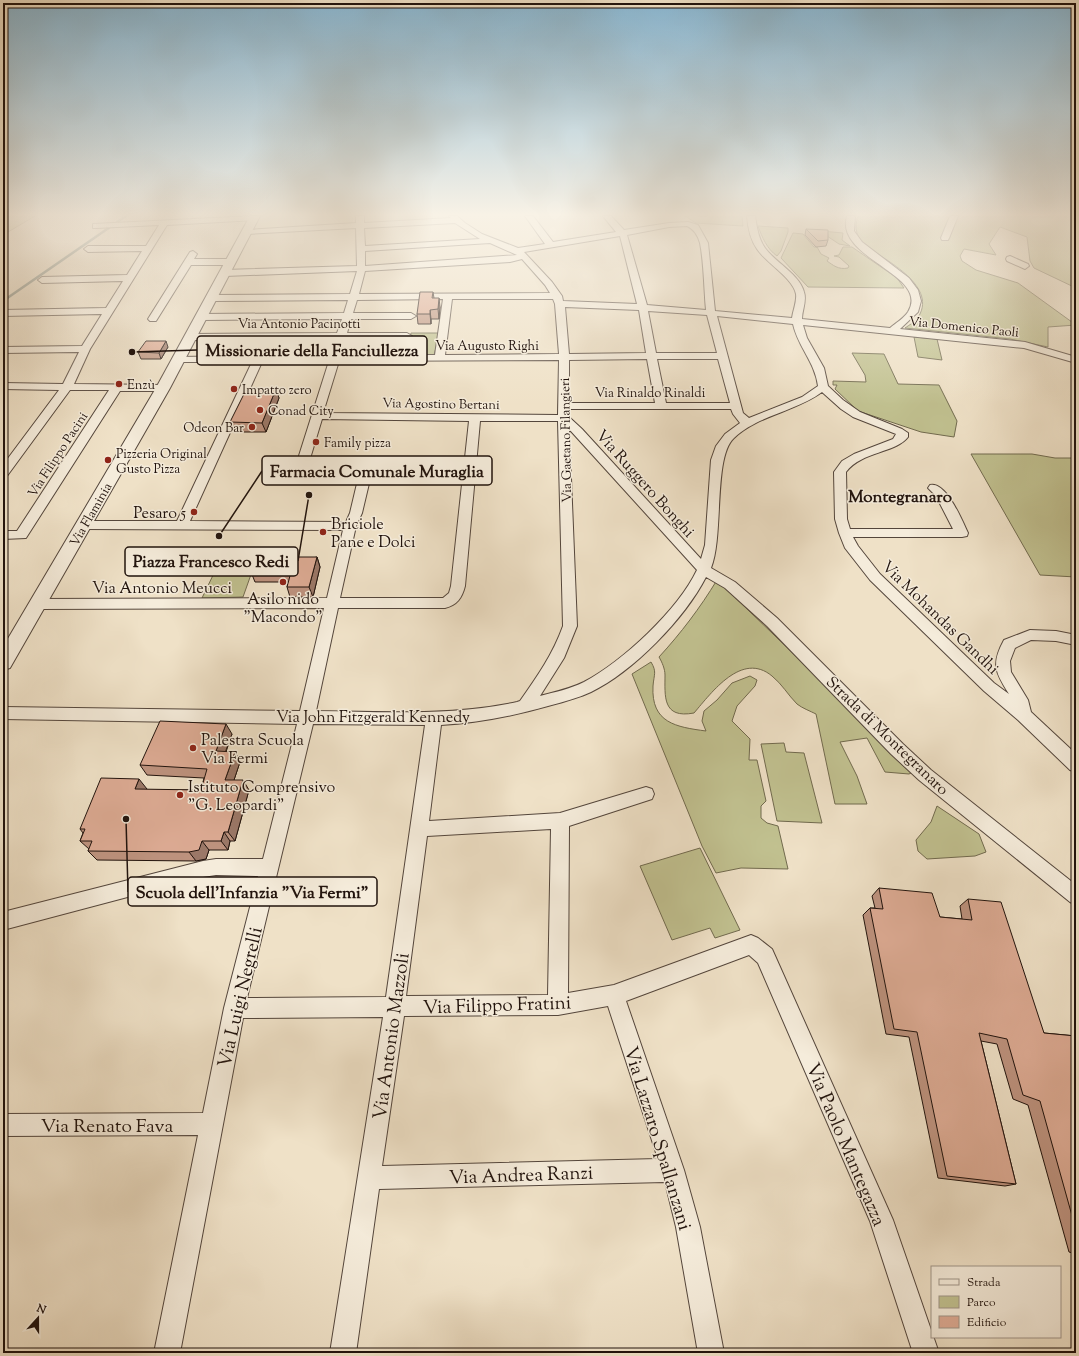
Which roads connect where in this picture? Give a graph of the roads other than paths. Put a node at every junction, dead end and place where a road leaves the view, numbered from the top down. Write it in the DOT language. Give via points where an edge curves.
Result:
graph roads {
  1 [pos="74,279"];
  2 [pos="129,279"];
  3 [pos="178,279"];
  4 [pos="222,279"];
  5 [pos="358,279"];
  6 [pos="545,279"];
  7 [pos="636,279"];
  8 [pos="707,279"];
  9 [pos="791,279"];
  10 [pos="904,279"];
  11 [pos="42,280"];
  12 [pos="448,296"];
  13 [pos="354,297"];
  14 [pos="212,298"];
  15 [pos="558,300"];
  16 [pos="643,308"];
  17 [pos="109,311"];
  18 [pos="3,313"];
  19 [pos="710,313"];
  20 [pos="348,316"];
  21 [pos="411,316"];
  22 [pos="201,317"];
  23 [pos="153,319"];
  24 [pos="796,322"];
  25 [pos="893,331"];
  26 [pos="342,336"];
  27 [pos="407,336"];
  28 [pos="191,337"];
  29 [pos="85,349"];
  30 [pos="3,350"];
  31 [pos="723,356"];
  32 [pos="653,357"];
  33 [pos="335,358"];
  34 [pos="440,358"];
  35 [pos="564,358"];
  36 [pos="179,359"];
  37 [pos="258,359"];
  38 [pos="1076,360"];
  39 [pos="3,386"];
  40 [pos="67,387"];
  41 [pos="117,387"];
  42 [pos="163,388"];
  43 [pos="818,390"];
  44 [pos="661,406"];
  45 [pos="736,406"];
  46 [pos="564,412"];
  47 [pos="318,416"];
  48 [pos="475,417"];
  49 [pos="747,423"];
  50 [pos="366,471"];
  51 [pos="469,471"];
  52 [pos="3,473"];
  53 [pos="934,488"];
  54 [pos="84,525"];
  55 [pos="181,526"];
  56 [pos="350,526"];
  57 [pos="845,533"];
  58 [pos="3,535"];
  59 [pos="704,570"];
  60 [pos="333,603"];
  61 [pos="38,604"];
  62 [pos="1076,640"];
  63 [pos="3,663"];
  64 [pos="524,707"];
  65 [pos="3,713"];
  66 [pos="1024,716"];
  67 [pos="306,718"];
  68 [pos="434,719"];
  69 [pos="1076,765"];
  70 [pos="646,794"];
  71 [pos="560,821"];
  72 [pos="419,828"];
  73 [pos="269,868"];
  74 [pos="1076,896"];
  75 [pos="3,921"];
  76 [pos="751,945"];
  77 [pos="614,995"];
  78 [pos="558,1005"];
  79 [pos="395,1007"];
  80 [pos="234,1008"];
  81 [pos="211,1124"];
  82 [pos="3,1125"];
  83 [pos="673,1170"];
  84 [pos="369,1178"];
  85 [pos="167,1353"];
  86 [pos="343,1353"];
  87 [pos="711,1353"];
  88 [pos="926,1353"];
  1 -- 11 [label="street"];
  2 -- 17 [label="street"];
  3 -- 23 [label="street"];
  4 -- 14 [label="street, Via Flaminia"];
  5 -- 13 [label="street"];
  6 -- 15 [label="street"];
  7 -- 16 [label="street"];
  8 -- 19 [label="street"];
  9 -- 24 [label="street" via="799,290 801,300"];
  10 -- 25 [label="street" via="913,288 917,300 913,311"];
  12 -- 13 [label="street, Via Domenico Paoli"];
  12 -- 15 [label="street, Via Domenico Paoli"];
  12 -- 34 [label="street"];
  13 -- 14 [label="street, Via Domenico Paoli"];
  13 -- 20 [label="street"];
  14 -- 22 [label="street, Via Flaminia"];
  15 -- 16 [label="street, Via Domenico Paoli"];
  15 -- 35 [label="street, Via Gaetano Filangieri"];
  16 -- 19 [label="street, Via Domenico Paoli"];
  16 -- 32 [label="street"];
  17 -- 18 [label="street"];
  17 -- 29 [label="street"];
  19 -- 24 [label="street, Via Domenico Paoli"];
  19 -- 31 [label="street"];
  20 -- 21 [label="street"];
  20 -- 22 [label="street"];
  20 -- 26 [label="street"];
  22 -- 28 [label="street, Via Flaminia"];
  24 -- 25 [label="street, Via Domenico Paoli"];
  24 -- 43 [label="street" via="819,367"];
  25 -- 38 [label="street, Via Domenico Paoli" via="1025,345"];
  26 -- 27 [label="street, Via Antonio Pacinotti"];
  26 -- 28 [label="street, Via Antonio Pacinotti"];
  26 -- 33 [label="street"];
  28 -- 36 [label="street, Via Flaminia"];
  29 -- 30 [label="street"];
  29 -- 40 [label="street"];
  31 -- 32 [label="street, Via Augusto Righi"];
  31 -- 45 [label="street"];
  32 -- 35 [label="street, Via Augusto Righi"];
  32 -- 44 [label="street"];
  33 -- 34 [label="street, Via Augusto Righi"];
  33 -- 37 [label="street, Via Augusto Righi"];
  33 -- 47 [label="street"];
  34 -- 35 [label="street, Via Augusto Righi"];
  35 -- 46 [label="street, Via Gaetano Filangieri"];
  36 -- 37 [label="street, Via Augusto Righi"];
  36 -- 42 [label="street, Via Flaminia"];
  37 -- 55 [label="street"];
  39 -- 40 [label="street"];
  40 -- 41 [label="street"];
  40 -- 52 [label="street"];
  41 -- 42 [label="street"];
  41 -- 58 [label="street, Via Filippo Pacini" via="21,535"];
  42 -- 54 [label="street, Via Flaminia"];
  43 -- 49 [label="street, Via John Fitzgerald Kennedy" via="806,399"];
  43 -- 57 [label="street, Via Mohandas Gandhi" via="858,416 902,433 902,437 897,441 858,456 840,472 841,519"];
  44 -- 45 [label="street, Via Rinaldo Rinaldi"];
  44 -- 46 [label="street, Via Rinaldo Rinaldi"];
  45 -- 49 [label="street" via="738,414"];
  46 -- 48 [label="street, Via Agostino Bertani"];
  46 -- 59 [label="street, Via Ruggero Bonghi" via="578,431"];
  46 -- 64 [label="street, Via Gaetano Filangieri" via="570,626 554,663"];
  47 -- 48 [label="street, Via Agostino Bertani"];
  47 -- 50 [label="street" via="303,462 304,466 314,470"];
  48 -- 51 [label="street"];
  49 -- 59 [label="street, Via John Fitzgerald Kennedy" via="730,436 718,456 711,545"];
  50 -- 51 [label="street"];
  50 -- 56 [label="street, Via Luigi Negrelli"];
  51 -- 60 [label="street, Via Antonio Meucci" via="458,586 456,595 451,600 445,603"];
  53 -- 57 [label="street, Via Mohandas Gandhi" via="941,494 962,533"];
  54 -- 55 [label="street"];
  54 -- 61 [label="street, Via Flaminia"];
  55 -- 56 [label="street"];
  56 -- 60 [label="street, Via Luigi Negrelli"];
  57 -- 66 [label="street, Via Mohandas Gandhi" via="852,548 874,577 989,687"];
  59 -- 64 [label="street, Via John Fitzgerald Kennedy" via="697,584 666,623 644,646 619,666 590,685 572,693"];
  59 -- 74 [label="street, Strada di Montegranaro" via="730,585 772,622 925,775"];
  60 -- 61 [label="street, Via Antonio Meucci"];
  60 -- 67 [label="street, Via Luigi Negrelli"];
  61 -- 63 [label="street, Via Flaminia"];
  62 -- 66 [label="street" via="1030,635 1009,644 1002,660 1004,674 1019,698"];
  64 -- 68 [label="street, Via John Fitzgerald Kennedy" via="470,717"];
  65 -- 67 [label="street, Via John Fitzgerald Kennedy"];
  66 -- 69 [label="street, Via Mohandas Gandhi"];
  67 -- 68 [label="street, Via John Fitzgerald Kennedy"];
  67 -- 73 [label="street, Via Luigi Negrelli"];
  68 -- 72 [label="street, Via Antonio Mazzoli"];
  70 -- 71 [label="street"];
  71 -- 72 [label="street"];
  71 -- 78 [label="street"];
  72 -- 79 [label="street, Via Antonio Mazzoli"];
  73 -- 75 [label="street" via="203,869"];
  73 -- 80 [label="street, Via Luigi Negrelli"];
  76 -- 77 [label="street, Via Filippo Fratini"];
  76 -- 88 [label="street, Via Paolo Mantegazza" via="765,956 881,1220"];
  77 -- 78 [label="street, Via Filippo Fratini"];
  77 -- 83 [label="street, Via Lazzaro Spallanzani"];
  78 -- 79 [label="street, Via Filippo Fratini"];
  79 -- 80 [label="street, Via Filippo Fratini"];
  79 -- 84 [label="street, Via Antonio Mazzoli"];
  80 -- 81 [label="street, Via Luigi Negrelli"];
  81 -- 82 [label="street, Via Renato Fava"];
  81 -- 85 [label="street, Via Luigi Negrelli"];
  83 -- 84 [label="street, Via Andrea Ranzi"];
  83 -- 87 [label="street, Via Lazzaro Spallanzani" via="688,1227"];
  84 -- 86 [label="street, Via Antonio Mazzoli"];
}
